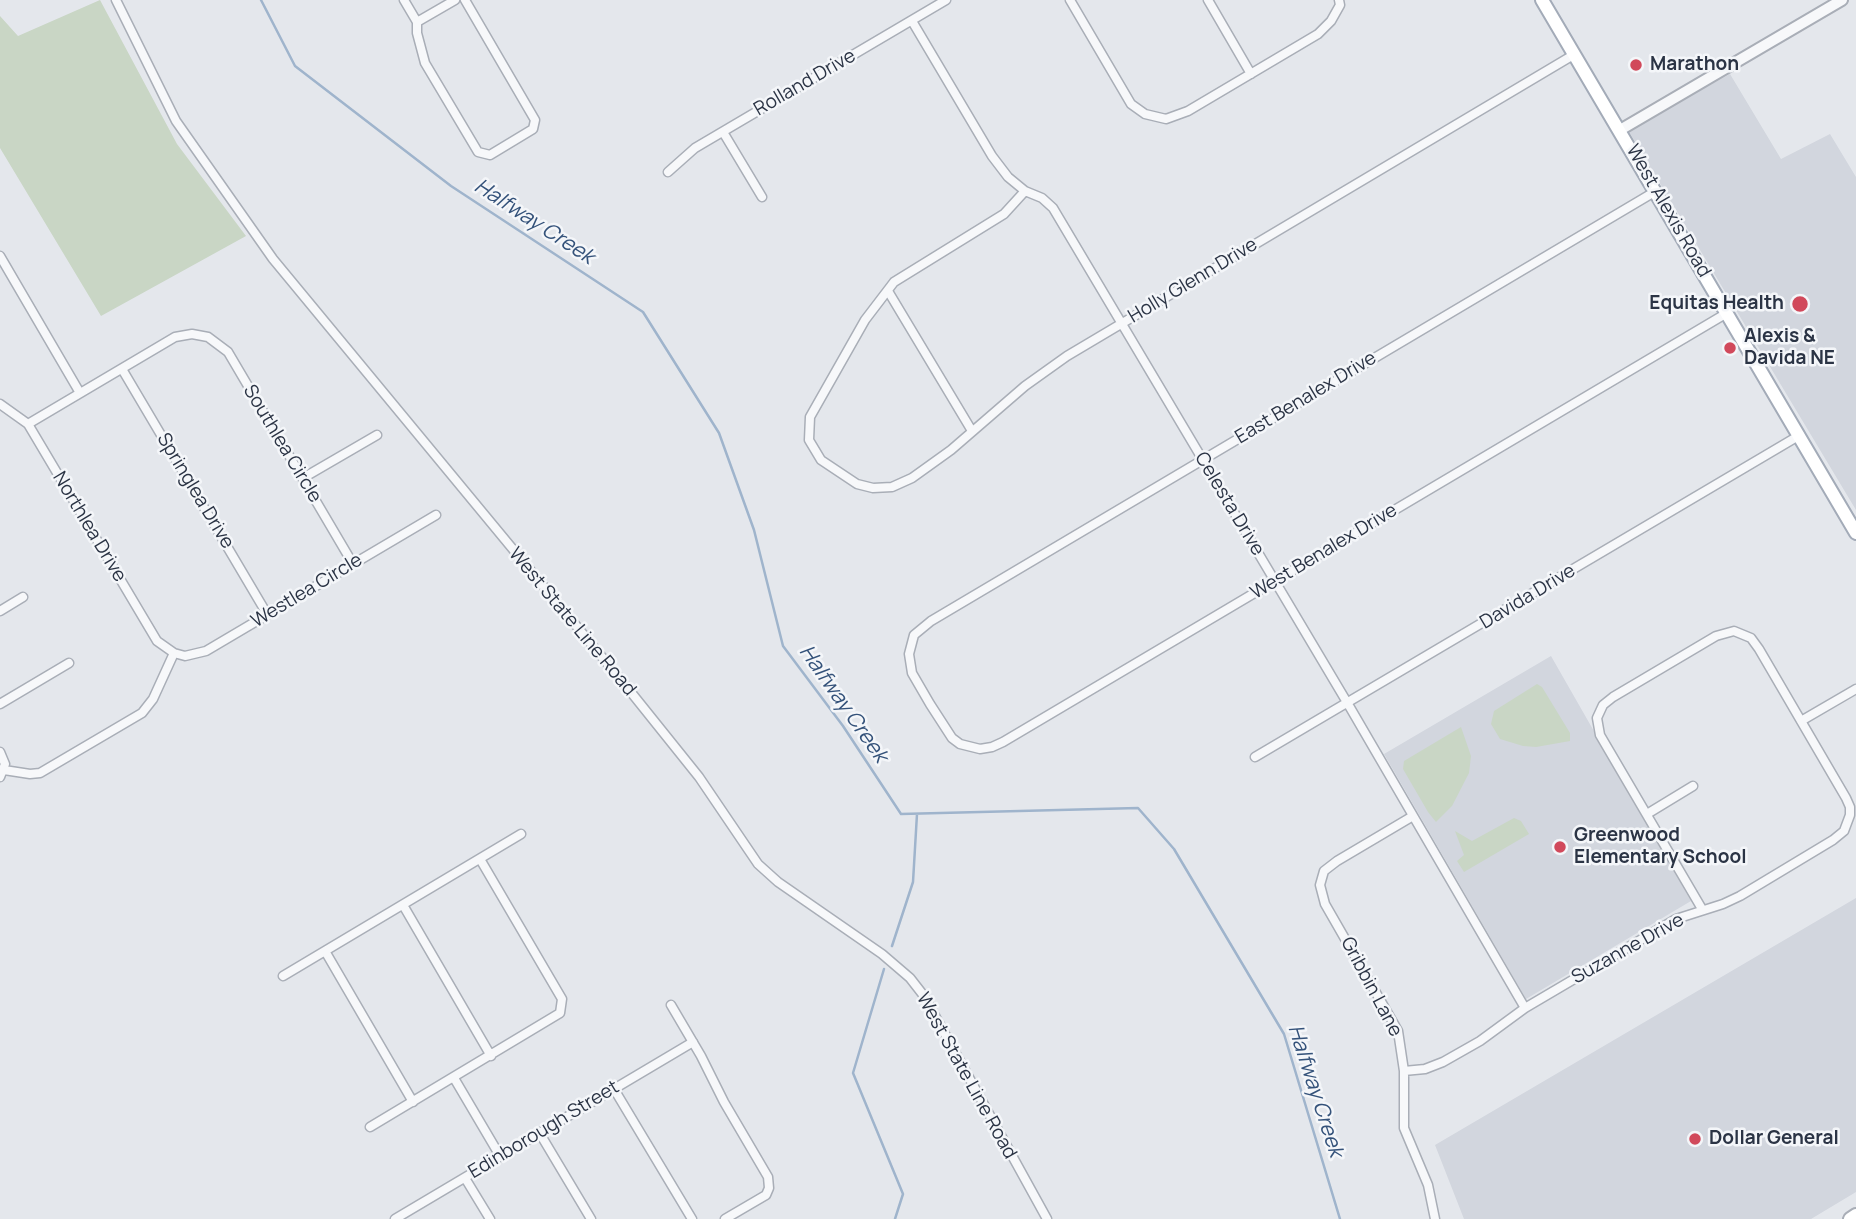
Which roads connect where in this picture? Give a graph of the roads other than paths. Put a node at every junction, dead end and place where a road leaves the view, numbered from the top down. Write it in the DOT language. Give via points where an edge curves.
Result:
graph roads {
  1 [pos="116,0"];
  2 [pos="404,0"];
  3 [pos="454,0"];
  4 [pos="465,0"];
  5 [pos="946,0"];
  6 [pos="1070,0"];
  7 [pos="1208,0"];
  8 [pos="1542,0"];
  9 [pos="1842,0"];
  10 [pos="1339,3"];
  11 [pos="912,21"];
  12 [pos="417,22"];
  13 [pos="1575,54"];
  14 [pos="1251,74"];
  15 [pos="1620,130"];
  16 [pos="723,132"];
  17 [pos="668,172"];
  18 [pos="1025,191"];
  19 [pos="1656,191"];
  20 [pos="762,197"];
  21 [pos="0,256"];
  22 [pos="888,290"];
  23 [pos="1727,313"];
  24 [pos="1122,323"];
  25 [pos="122,369"];
  26 [pos="80,393"];
  27 [pos="0,404"];
  28 [pos="28,424"];
  29 [pos="972,431"];
  30 [pos="377,435"];
  31 [pos="1800,435"];
  32 [pos="1203,460"];
  33 [pos="303,478"];
  34 [pos="436,515"];
  35 [pos="1856,533"];
  36 [pos="353,564"];
  37 [pos="1275,581"];
  38 [pos="23,597"];
  39 [pos="0,611"];
  40 [pos="267,614"];
  41 [pos="174,653"];
  42 [pos="69,663"];
  43 [pos="1856,689"];
  44 [pos="0,704"];
  45 [pos="930,704"];
  46 [pos="1348,704"];
  47 [pos="1801,721"];
  48 [pos="0,752"];
  49 [pos="1255,757"];
  50 [pos="2,773"];
  51 [pos="1693,786"];
  52 [pos="1647,814"];
  53 [pos="1412,816"];
  54 [pos="521,834"];
  55 [pos="480,859"];
  56 [pos="403,905"];
  57 [pos="1703,909"];
  58 [pos="325,951"];
  59 [pos="283,976"];
  60 [pos="671,1005"];
  61 [pos="1525,1008"];
  62 [pos="693,1042"];
  63 [pos="491,1056"];
  64 [pos="1404,1072"];
  65 [pos="454,1078"];
  66 [pos="614,1089"];
  67 [pos="413,1102"];
  68 [pos="370,1127"];
  69 [pos="540,1132"];
  70 [pos="500,1156"];
  71 [pos="465,1178"];
  72 [pos="1856,1215"];
  73 [pos="395,1219"];
  74 [pos="490,1219"];
  75 [pos="591,1219"];
  76 [pos="692,1219"];
  77 [pos="725,1219"];
  78 [pos="1047,1219"];
  79 [pos="1435,1219"];
  80 [pos="1850,1219"];
  1 -- 78 [label="street, West State Line Road" via="183,132 273,259 699,777 758,864 910,978"];
  2 -- 12 [label="street"];
  3 -- 12 [label="street"];
  4 -- 12 [label="street" via="536,120 533,129 490,155 478,152 431,72"];
  5 -- 11 [label="street, Rolland Drive"];
  6 -- 14 [label="street" via="1131,104 1145,114 1176,117"];
  7 -- 14 [label="street"];
  8 -- 13 [label="main road, West Alexis Road"];
  9 -- 15 [label="street"];
  10 -- 14 [label="street" via="1326,28"];
  11 -- 16 [label="street, Rolland Drive"];
  11 -- 18 [label="street, Celesta Drive" via="992,156"];
  13 -- 15 [label="main road, West Alexis Road"];
  13 -- 24 [label="street, Holly Glenn Drive"];
  15 -- 19 [label="main road, West Alexis Road"];
  16 -- 17 [label="street, Rolland Drive" via="695,148"];
  16 -- 20 [label="street"];
  18 -- 22 [label="street" via="1004,214 906,273"];
  18 -- 24 [label="street, Celesta Drive" via="1053,208"];
  19 -- 23 [label="main road, West Alexis Road"];
  19 -- 32 [label="street, East Benalex Drive"];
  21 -- 26 [label="street"];
  22 -- 29 [label="street"];
  22 -- 29 [label="street, Holly Glenn Drive" via="865,320 810,417 809,440 821,460 858,484 892,487 912,478"];
  23 -- 31 [label="main road, West Alexis Road"];
  23 -- 37 [label="street, West Benalex Drive"];
  24 -- 29 [label="street, Holly Glenn Drive" via="1048,368"];
  24 -- 32 [label="street, Celesta Drive"];
  25 -- 26 [label="street"];
  25 -- 33 [label="street, Southlea Circle" via="176,337 201,335 216,341 228,352"];
  25 -- 40 [label="street, Springlea Drive"];
  26 -- 28 [label="street"];
  27 -- 28 [label="street, Northlea Drive"];
  28 -- 41 [label="street, Northlea Drive" via="149,629"];
  30 -- 33 [label="street"];
  31 -- 35 [label="main road, West Alexis Road"];
  31 -- 46 [label="street, Davida Drive"];
  32 -- 37 [label="street, Celesta Drive"];
  32 -- 45 [label="street, East Benalex Drive" via="914,635 910,665"];
  33 -- 36 [label="street, Southlea Circle"];
  34 -- 36 [label="street, Westlea Circle"];
  36 -- 40 [label="street, Westlea Circle"];
  37 -- 45 [label="street, West Benalex Drive" via="992,747 960,744"];
  37 -- 46 [label="street, Celesta Drive"];
  38 -- 39 [label="street"];
  40 -- 41 [label="street, Westlea Circle" via="206,651 185,656"];
  41 -- 50 [label="street" via="142,713 40,773"];
  42 -- 44 [label="street"];
  43 -- 47 [label="street"];
  46 -- 49 [label="street, Davida Drive"];
  46 -- 53 [label="street, Celesta Drive"];
  47 -- 52 [label="street" via="1751,638 1734,631 1716,636 1613,697 1597,718 1600,735"];
  47 -- 57 [label="street, Suzanne Drive" via="1846,797 1849,823 1833,840 1740,896"];
  48 -- 50 [label="street" via="5,764"];
  51 -- 52 [label="street"];
  52 -- 57 [label="street"];
  53 -- 61 [label="street, Celesta Drive"];
  53 -- 64 [label="street, Gribbin Lane" via="1336,861 1321,880 1325,905 1398,1031"];
  54 -- 55 [label="street"];
  55 -- 56 [label="street"];
  55 -- 63 [label="street" via="562,999 560,1013 554,1018"];
  56 -- 58 [label="street"];
  56 -- 63 [label="street"];
  57 -- 61 [label="street, Suzanne Drive" via="1676,919"];
  58 -- 59 [label="street"];
  58 -- 67 [label="street"];
  60 -- 62 [label="street"];
  61 -- 64 [label="street, Suzanne Drive" via="1443,1062"];
  62 -- 66 [label="street, Edinborough Street"];
  62 -- 77 [label="street" via="763,1168 769,1188 766,1195"];
  63 -- 65 [label="street"];
  64 -- 79 [label="street, Gribbin Lane" via="1404,1128 1428,1185"];
  65 -- 67 [label="street"];
  65 -- 70 [label="street"];
  66 -- 69 [label="street, Edinborough Street"];
  66 -- 76 [label="street"];
  67 -- 68 [label="street"];
  69 -- 70 [label="street, Edinborough Street"];
  69 -- 75 [label="street"];
  70 -- 71 [label="street, Edinborough Street"];
  71 -- 73 [label="street, Edinborough Street"];
  71 -- 74 [label="street"];
  72 -- 80 [label="main road"];
}
